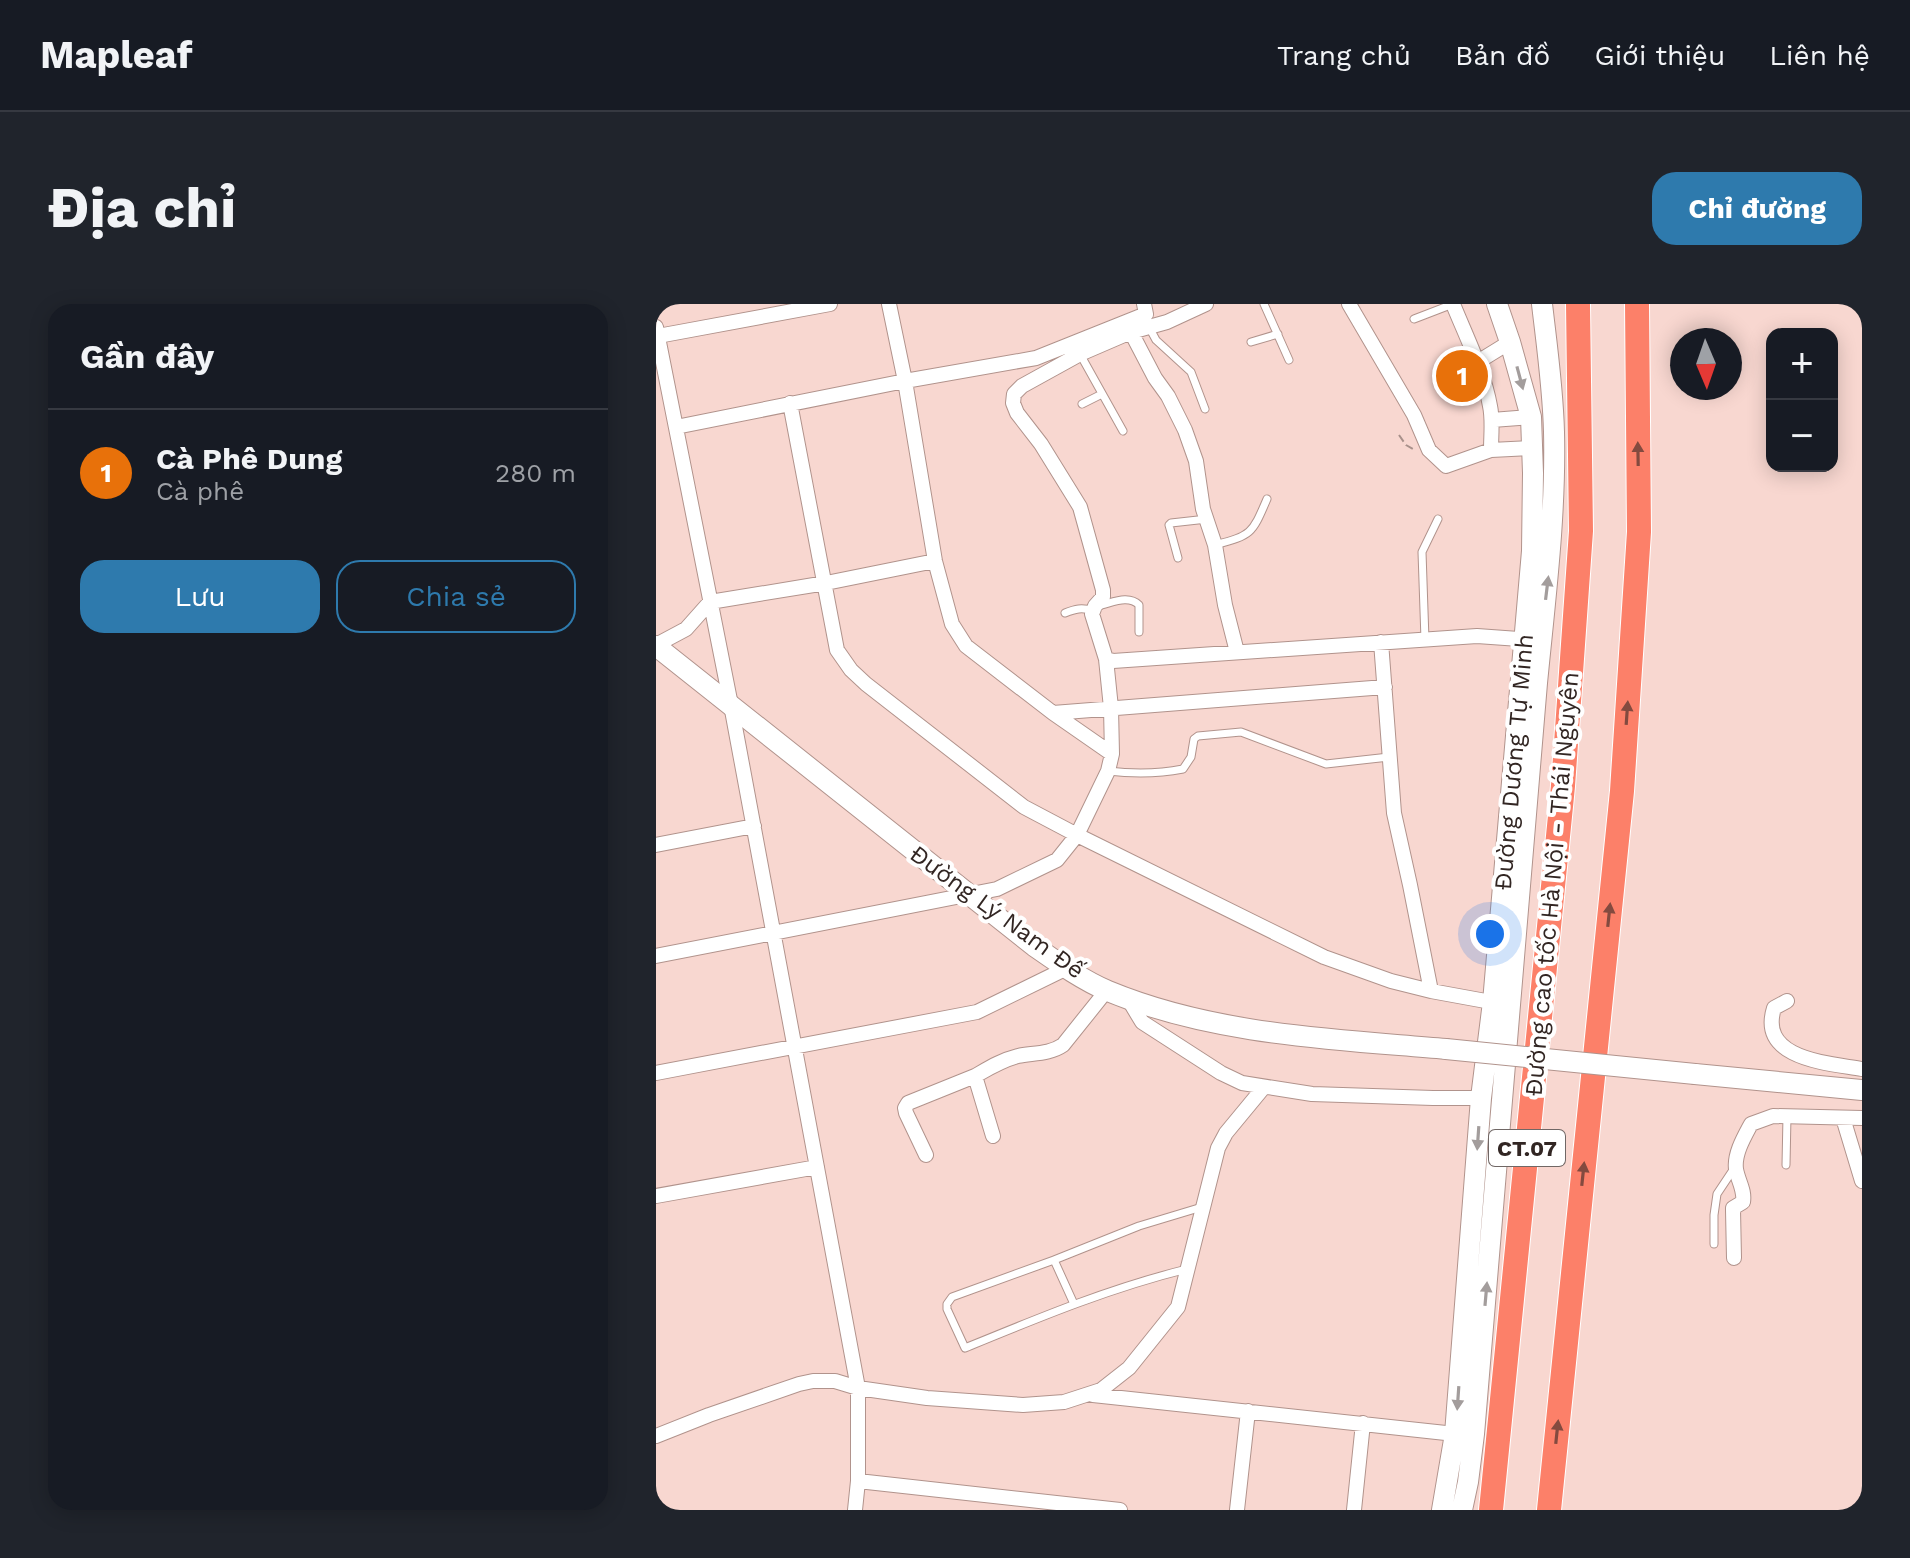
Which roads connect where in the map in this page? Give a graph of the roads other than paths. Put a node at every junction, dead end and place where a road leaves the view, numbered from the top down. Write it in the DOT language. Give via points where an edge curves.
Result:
graph roads {
  1 [pos="830,304"];
  2 [pos="889,304"];
  3 [pos="1206,304"];
  4 [pos="1264,304"];
  5 [pos="1349,304"];
  6 [pos="1453,304"];
  7 [pos="1497,304"];
  8 [pos="1542,304"];
  9 [pos="1578,304"];
  10 [pos="1637,304"];
  11 [pos="1146,315"];
  12 [pos="1414,319"];
  13 [pos="657,331"];
  14 [pos="1131,332"];
  15 [pos="1278,334"];
  16 [pos="1251,342"];
  17 [pos="1510,342"];
  18 [pos="1080,354"];
  19 [pos="1289,360"];
  20 [pos="1477,366"];
  21 [pos="905,381"];
  22 [pos="1447,381"];
  23 [pos="1102,394"];
  24 [pos="790,403"];
  25 [pos="1082,404"];
  26 [pos="1205,409"];
  27 [pos="1531,417"];
  28 [pos="1492,420"];
  29 [pos="676,427"];
  30 [pos="1123,431"];
  31 [pos="1533,448"];
  32 [pos="1491,450"];
  33 [pos="1267,499"];
  34 [pos="1207,519"];
  35 [pos="1438,519"];
  36 [pos="1215,545"];
  37 [pos="1178,558"];
  38 [pos="935,561"];
  39 [pos="826,583"];
  40 [pos="710,602"];
  41 [pos="1094,608"];
  42 [pos="1065,613"];
  43 [pos="1139,632"];
  44 [pos="1425,640"];
  45 [pos="1532,640"];
  46 [pos="1381,642"];
  47 [pos="656,646"];
  48 [pos="1237,652"];
  49 [pos="1106,659"];
  50 [pos="1385,687"];
  51 [pos="731,705"];
  52 [pos="1111,708"];
  53 [pos="1053,713"];
  54 [pos="1112,754"];
  55 [pos="1391,757"];
  56 [pos="1108,771"];
  57 [pos="754,826"];
  58 [pos="1077,835"];
  59 [pos="656,845"];
  60 [pos="968,895"];
  61 [pos="773,933"];
  62 [pos="656,956"];
  63 [pos="1067,968"];
  64 [pos="1431,991"];
  65 [pos="1116,994"];
  66 [pos="1787,1001"];
  67 [pos="1502,1004"];
  68 [pos="794,1046"];
  69 [pos="1862,1069"];
  70 [pos="656,1073"];
  71 [pos="975,1076"];
  72 [pos="1264,1087"];
  73 [pos="1862,1090"];
  74 [pos="1481,1098"];
  75 [pos="1787,1116"];
  76 [pos="1843,1118"];
  77 [pos="1862,1118"];
  78 [pos="993,1136"];
  79 [pos="926,1155"];
  80 [pos="1786,1165"];
  81 [pos="1736,1166"];
  82 [pos="817,1167"];
  83 [pos="1862,1181"];
  84 [pos="656,1196"];
  85 [pos="1203,1207"];
  86 [pos="1714,1244"];
  87 [pos="1734,1258"];
  88 [pos="1054,1260"];
  89 [pos="1188,1268"];
  90 [pos="1074,1304"];
  91 [pos="858,1388"];
  92 [pos="1091,1394"];
  93 [pos="1248,1411"];
  94 [pos="1363,1423"];
  95 [pos="1455,1434"];
  96 [pos="656,1436"];
  97 [pos="858,1481"];
  98 [pos="855,1510"];
  99 [pos="1120,1510"];
  100 [pos="1237,1510"];
  101 [pos="1354,1510"];
  102 [pos="1442,1510"];
  103 [pos="1462,1510"];
  104 [pos="1491,1510"];
  105 [pos="1549,1510"];
  1 -- 13 [label="street"];
  2 -- 21 [label="street"];
  3 -- 11 [label="street" via="1167,322"];
  4 -- 15 [label="lane"];
  5 -- 32 [label="street" via="1429,450 1446,466"];
  6 -- 12 [label="lane"];
  6 -- 20 [label="street"];
  7 -- 17 [label="street, Đường Dương Tự Minh"];
  45 -- 8 [label="street, Đường Dương Tự Minh, one-way" via="1549,568 1554,446"];
  9 -- 104 [label="highway, Đường cao tốc Hà Nội - Thái Nguyên / CT.07" via="1581,531 1565,770"];
  105 -- 10 [label="highway, CT.07, one-way" via="1622,791 1639,532"];
  11 -- 14 [label="street"];
  11 -- 21 [label="street" via="1036,358"];
  11 -- 26 [label="lane" via="1156,340 1191,372"];
  13 -- 29 [label="street"];
  14 -- 18 [label="street"];
  14 -- 34 [label="street" via="1185,430"];
  15 -- 16 [label="lane"];
  15 -- 19 [label="lane"];
  17 -- 20 [label="street"];
  17 -- 27 [label="street, Đường Dương Tự Minh, one-way"];
  18 -- 23 [label="lane"];
  18 -- 41 [label="street" via="1022,386 1013,403 1080,507 1103,590"];
  20 -- 22 [label="lane"];
  20 -- 28 [label="street"];
  21 -- 24 [label="street"];
  21 -- 38 [label="street"];
  23 -- 25 [label="lane"];
  23 -- 30 [label="lane"];
  24 -- 29 [label="street"];
  24 -- 39 [label="street"];
  27 -- 28 [label="street"];
  27 -- 31 [label="street, Đường Dương Tự Minh"];
  28 -- 32 [label="street"];
  29 -- 40 [label="street"];
  31 -- 32 [label="street"];
  31 -- 45 [label="street, Đường Dương Tự Minh"];
  33 -- 36 [label="lane" via="1251,531"];
  34 -- 36 [label="street"];
  34 -- 37 [label="lane" via="1169,525"];
  35 -- 44 [label="lane" via="1422,552"];
  36 -- 48 [label="street"];
  38 -- 39 [label="street"];
  38 -- 53 [label="street" via="952,624 966,646"];
  39 -- 40 [label="street"];
  39 -- 58 [label="street" via="837,650 851,670 1024,807"];
  40 -- 47 [label="street" via="686,629"];
  40 -- 51 [label="street"];
  41 -- 42 [label="lane"];
  41 -- 43 [label="lane" via="1134,601 1139,605"];
  41 -- 49 [label="street"];
  44 -- 45 [label="street"];
  44 -- 46 [label="street"];
  45 -- 67 [label="street, Đường Dương Tự Minh"];
  46 -- 48 [label="street"];
  46 -- 50 [label="street"];
  47 -- 51 [label="street, Đường Lý Nam Đế"];
  48 -- 49 [label="street"];
  49 -- 52 [label="street"];
  50 -- 52 [label="street"];
  50 -- 55 [label="street"];
  51 -- 57 [label="street"];
  51 -- 60 [label="street, Đường Lý Nam Đế"];
  52 -- 53 [label="street"];
  52 -- 54 [label="street"];
  53 -- 54 [label="street"];
  54 -- 56 [label="street"];
  55 -- 56 [label="lane" via="1326,764 1241,732 1198,736 1183,769"];
  55 -- 64 [label="street" via="1394,813"];
  56 -- 58 [label="street"];
  57 -- 59 [label="street"];
  57 -- 61 [label="street"];
  58 -- 60 [label="street" via="1057,860 997,889"];
  58 -- 64 [label="street" via="1324,957"];
  60 -- 61 [label="street"];
  60 -- 63 [label="street, Đường Lý Nam Đế"];
  61 -- 62 [label="street"];
  61 -- 68 [label="street"];
  63 -- 65 [label="street, Đường Lý Nam Đế"];
  63 -- 68 [label="street" via="977,1012"];
  64 -- 67 [label="street"];
  65 -- 71 [label="street" via="1055,1051 1014,1057"];
  65 -- 72 [label="street" via="1152,1029 1230,1078"];
  65 -- 73 [label="street, Đường Lý Nam Đế, bridge" via="1252,1030"];
  66 -- 69 [label="street" via="1771,1016 1775,1037 1784,1048 1794,1055"];
  67 -- 74 [label="street, Đường Dương Tự Minh"];
  103 -- 67 [label="street, Đường Dương Tự Minh, one-way" via="1474,1434"];
  68 -- 70 [label="street"];
  68 -- 82 [label="street"];
  71 -- 78 [label="street"];
  71 -- 79 [label="street" via="908,1103 906,1113"];
  72 -- 74 [label="street" via="1312,1094"];
  72 -- 85 [label="street" via="1218,1148"];
  74 -- 95 [label="street, Đường Dương Tự Minh, one-way"];
  75 -- 76 [label="street"];
  75 -- 80 [label="lane"];
  75 -- 81 [label="street" via="1751,1124"];
  76 -- 77 [label="street"];
  76 -- 83 [label="street"];
  81 -- 86 [label="lane" via="1717,1194"];
  81 -- 87 [label="street" via="1745,1197 1733,1208"];
  82 -- 84 [label="street"];
  82 -- 91 [label="street"];
  85 -- 88 [label="lane"];
  85 -- 89 [label="street"];
  88 -- 90 [label="lane"];
  88 -- 90 [label="lane" via="952,1297 947,1309 965,1348"];
  89 -- 90 [label="lane"];
  89 -- 92 [label="street" via="1174,1313 1129,1368"];
  91 -- 92 [label="street" via="1023,1405"];
  91 -- 96 [label="street" via="835,1381 799,1384"];
  91 -- 97 [label="street"];
  92 -- 93 [label="street"];
  93 -- 94 [label="street"];
  93 -- 100 [label="street"];
  94 -- 95 [label="street"];
  94 -- 101 [label="street"];
  95 -- 102 [label="street, Đường Dương Tự Minh"];
  97 -- 98 [label="street"];
  97 -- 99 [label="street"];
}
